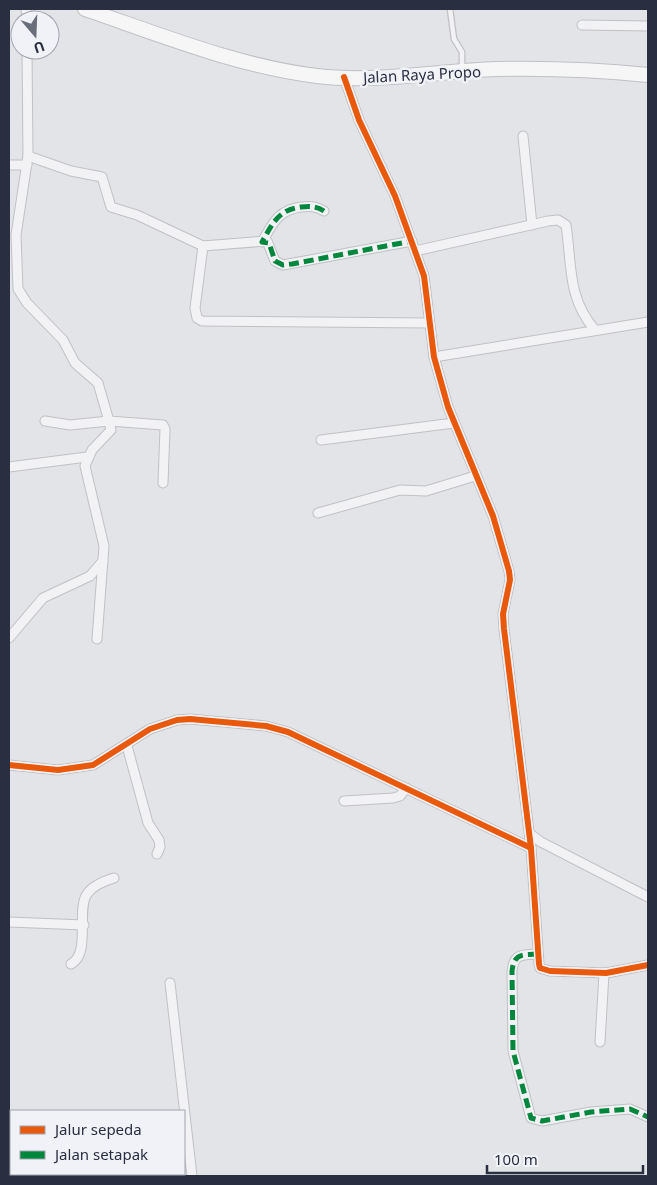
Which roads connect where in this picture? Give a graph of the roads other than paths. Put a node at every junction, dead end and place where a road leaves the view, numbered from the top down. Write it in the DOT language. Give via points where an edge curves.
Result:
graph roads {
  1 [pos="85,9"];
  2 [pos="450,9"];
  3 [pos="582,25"];
  4 [pos="648,26"];
  5 [pos="27,60"];
  6 [pos="462,72"];
  7 [pos="648,75"];
  8 [pos="344,77"];
  9 [pos="523,136"];
  10 [pos="27,160"];
  11 [pos="9,165"];
  12 [pos="324,211"];
  13 [pos="532,225"];
  14 [pos="412,241"];
  15 [pos="262,242"];
  16 [pos="203,246"];
  17 [pos="415,251"];
  18 [pos="14,290"];
  19 [pos="648,322"];
  20 [pos="429,323"];
  21 [pos="595,330"];
  22 [pos="434,358"];
  23 [pos="45,420"];
  24 [pos="110,420"];
  25 [pos="454,423"];
  26 [pos="321,440"];
  27 [pos="87,457"];
  28 [pos="9,467"];
  29 [pos="475,476"];
  30 [pos="164,483"];
  31 [pos="318,513"];
  32 [pos="103,561"];
  33 [pos="9,638"];
  34 [pos="97,639"];
  35 [pos="126,746"];
  36 [pos="9,765"];
  37 [pos="406,788"];
  38 [pos="344,801"];
  39 [pos="530,834"];
  40 [pos="531,848"];
  41 [pos="157,854"];
  42 [pos="114,878"];
  43 [pos="648,897"];
  44 [pos="9,922"];
  45 [pos="84,925"];
  46 [pos="538,954"];
  47 [pos="71,964"];
  48 [pos="648,965"];
  49 [pos="604,973"];
  50 [pos="170,984"];
  51 [pos="600,1042"];
  52 [pos="184,1110"];
  53 [pos="185,1115"];
  54 [pos="648,1117"];
  55 [pos="192,1176"];
  1 -- 8 [label="main road, Jalan Raya Propo" via="244,60 287,71"];
  2 -- 6 [label="lane" via="454,39 462,52"];
  3 -- 4 [label="street"];
  5 -- 10 [label="street"];
  6 -- 7 [label="main road, Jalan Raya Propo" via="520,70"];
  6 -- 8 [label="main road, Jalan Raya Propo"];
  8 -- 14 [label="street" via="359,120"];
  9 -- 13 [label="street"];
  10 -- 11 [label="street"];
  10 -- 16 [label="street" via="102,176 111,207 137,215"];
  10 -- 18 [label="street"];
  12 -- 15 [label="street" via="316,206 305,206 285,211 275,219"];
  13 -- 17 [label="street"];
  13 -- 21 [label="street" via="558,220 566,225 569,269 576,297 585,318"];
  14 -- 15 [label="street" via="283,265 275,261 269,243"];
  14 -- 17 [label="street"];
  15 -- 16 [label="street"];
  16 -- 20 [label="street" via="195,308 197,318 202,320"];
  17 -- 20 [label="street" via="426,284"];
  18 -- 24 [label="street" via="63,340 75,363 98,383"];
  19 -- 21 [label="street"];
  20 -- 22 [label="street"];
  21 -- 22 [label="street"];
  22 -- 25 [label="street"];
  23 -- 24 [label="street" via="70,425"];
  24 -- 27 [label="street" via="111,430"];
  24 -- 30 [label="street" via="162,424 165,429"];
  25 -- 26 [label="street"];
  25 -- 29 [label="street"];
  27 -- 28 [label="street"];
  27 -- 32 [label="street" via="85,472 102,529"];
  29 -- 31 [label="street" via="426,491 400,490"];
  29 -- 39 [label="street" via="493,516 510,580 504,600 504,629"];
  32 -- 33 [label="street" via="90,576 43,598"];
  32 -- 34 [label="street"];
  35 -- 36 [label="street" via="100,763 82,768 58,770"];
  35 -- 37 [label="street" via="150,729 177,720 266,726 288,732"];
  35 -- 41 [label="street" via="148,823 159,840"];
  37 -- 38 [label="street" via="400,796 393,798"];
  37 -- 40 [label="street"];
  39 -- 40 [label="street"];
  39 -- 43 [label="street"];
  40 -- 46 [label="street"];
  42 -- 45 [label="street" via="94,887 87,895"];
  44 -- 45 [label="street"];
  45 -- 47 [label="street" via="79,955"];
  46 -- 49 [label="street" via="539,964 544,970"];
  46 -- 54 [label="street" via="518,957 513,962 512,971 513,1051 531,1118 542,1121 630,1109"];
  48 -- 49 [label="street"];
  49 -- 51 [label="street"];
  50 -- 52 [label="street"];
  53 -- 55 [label="street"];
}
